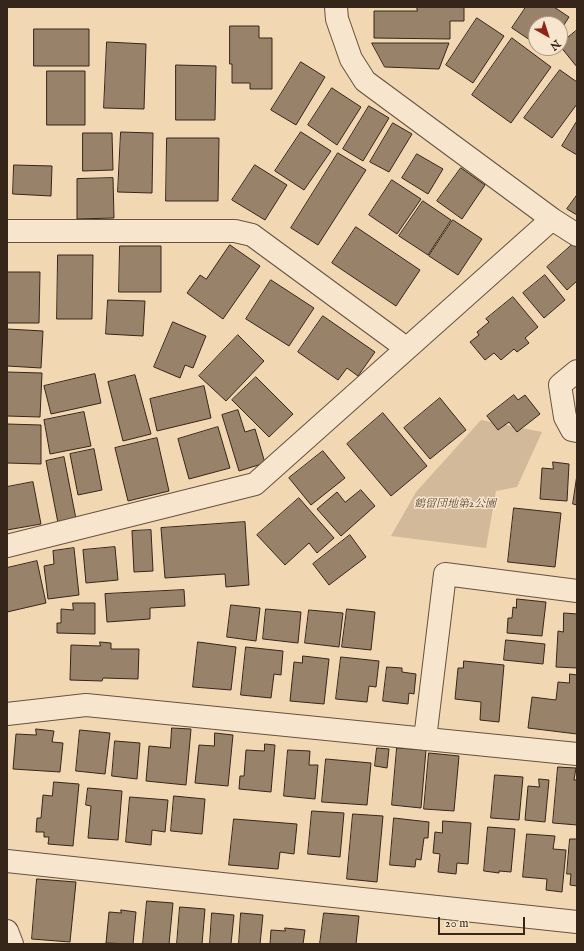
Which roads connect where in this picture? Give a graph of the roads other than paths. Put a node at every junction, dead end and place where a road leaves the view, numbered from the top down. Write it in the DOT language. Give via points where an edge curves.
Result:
graph roads {
  1 [pos="336,7"];
  2 [pos="552,219"];
  3 [pos="7,231"];
  4 [pos="577,235"];
  5 [pos="406,348"];
  6 [pos="577,371"];
  7 [pos="577,431"];
  8 [pos="7,546"];
  9 [pos="577,591"];
  10 [pos="7,714"];
  11 [pos="425,739"];
  12 [pos="577,754"];
  13 [pos="7,861"];
  14 [pos="577,922"];
  15 [pos="7,931"];
  16 [pos="12,944"];
  1 -- 2 [label="street" via="337,19 351,60 365,81"];
  2 -- 4 [label="street"];
  2 -- 5 [label="street"];
  3 -- 5 [label="street" via="235,230 252,235"];
  5 -- 8 [label="street" via="255,484"];
  6 -- 7 [label="street" via="560,385 565,417 572,430"];
  9 -- 11 [label="street" via="445,574"];
  10 -- 11 [label="street" via="86,705"];
  11 -- 12 [label="street"];
  13 -- 14 [label="street"];
  15 -- 16 [label="street"];
}
